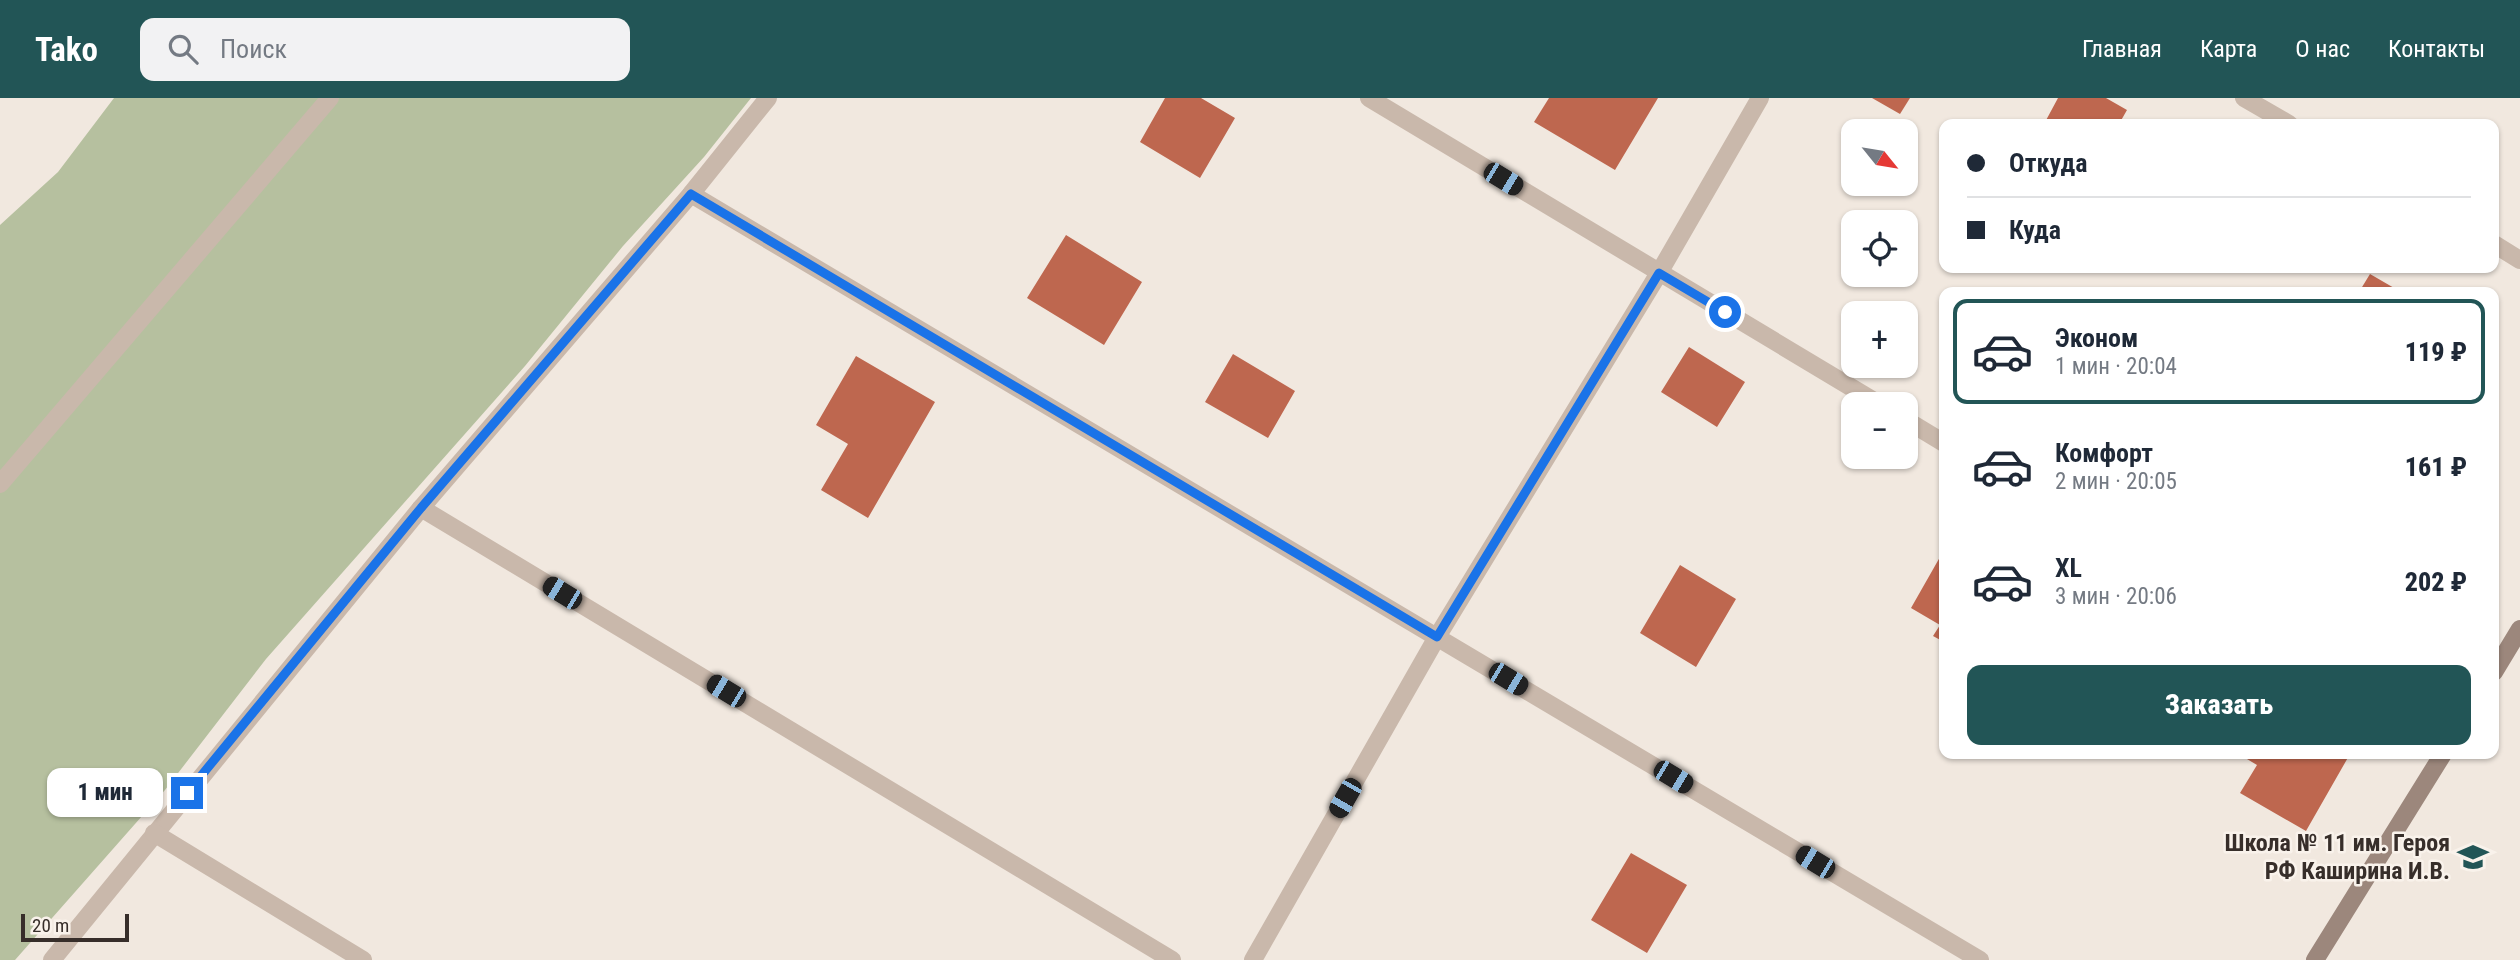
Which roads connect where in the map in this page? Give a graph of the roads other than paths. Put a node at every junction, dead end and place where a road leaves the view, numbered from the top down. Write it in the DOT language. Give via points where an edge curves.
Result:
graph roads {
  1 [pos="330,98"];
  2 [pos="768,98"];
  3 [pos="1369,98"];
  4 [pos="1760,98"];
  5 [pos="2244,98"];
  6 [pos="2280,119"];
  7 [pos="691,194"];
  8 [pos="2499,247"];
  9 [pos="2520,260"];
  10 [pos="1659,273"];
  11 [pos="1859,392"];
  12 [pos="1918,427"];
  13 [pos="1939,440"];
  14 [pos="0,484"];
  15 [pos="421,508"];
  16 [pos="2520,629"];
  17 [pos="1437,637"];
  18 [pos="2499,664"];
  19 [pos="2440,759"];
  20 [pos="154,834"];
  21 [pos="52,960"];
  22 [pos="363,960"];
  23 [pos="1172,960"];
  24 [pos="1253,960"];
  25 [pos="1980,960"];
  26 [pos="2315,960"];
  1 -- 14 [label="street"];
  2 -- 7 [label="street"];
  3 -- 10 [label="street"];
  4 -- 10 [label="street"];
  5 -- 6 [label="street"];
  7 -- 15 [label="street"];
  7 -- 17 [label="street"];
  8 -- 9 [label="street"];
  10 -- 11 [label="street"];
  10 -- 17 [label="street"];
  12 -- 13 [label="street"];
  15 -- 20 [label="street"];
  15 -- 23 [label="street"];
  16 -- 18 [label="street"];
  17 -- 24 [label="street"];
  17 -- 25 [label="street"];
  19 -- 26 [label="street"];
  20 -- 21 [label="street"];
  20 -- 22 [label="street"];
}
